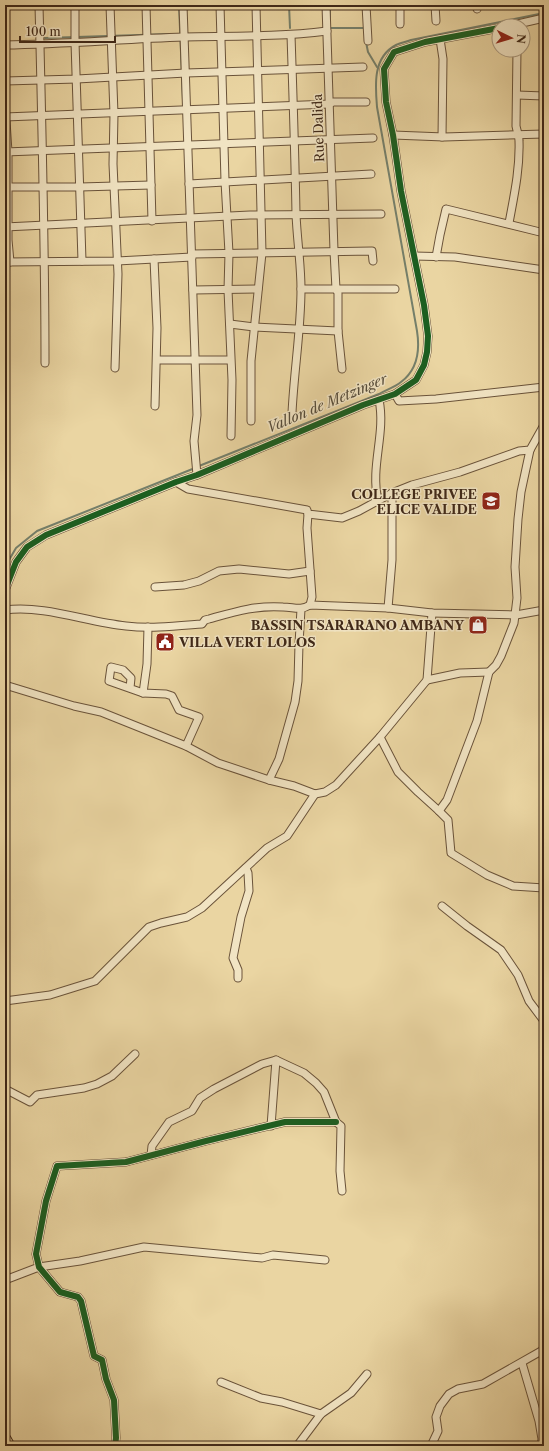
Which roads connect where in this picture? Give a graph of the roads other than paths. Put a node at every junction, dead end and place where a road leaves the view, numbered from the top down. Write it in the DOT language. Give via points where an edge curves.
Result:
graph roads {
  1 [pos="39,5"];
  2 [pos="49,5"];
  3 [pos="75,5"];
  4 [pos="110,5"];
  5 [pos="146,5"];
  6 [pos="183,5"];
  7 [pos="220,5"];
  8 [pos="256,5"];
  9 [pos="326,5"];
  10 [pos="366,5"];
  11 [pos="400,5"];
  12 [pos="435,5"];
  13 [pos="544,18"];
  14 [pos="436,21"];
  15 [pos="531,21"];
  16 [pos="400,24"];
  17 [pos="491,29"];
  18 [pos="326,31"];
  19 [pos="291,35"];
  20 [pos="257,36"];
  21 [pos="184,38"];
  22 [pos="221,38"];
  23 [pos="148,39"];
  24 [pos="440,39"];
  25 [pos="111,40"];
  26 [pos="368,41"];
  27 [pos="75,42"];
  28 [pos="40,44"];
  29 [pos="5,45"];
  30 [pos="517,58"];
  31 [pos="364,67"];
  32 [pos="292,69"];
  33 [pos="328,69"];
  34 [pos="258,71"];
  35 [pos="222,72"];
  36 [pos="186,73"];
  37 [pos="148,75"];
  38 [pos="112,77"];
  39 [pos="77,79"];
  40 [pos="41,80"];
  41 [pos="5,81"];
  42 [pos="517,95"];
  43 [pos="544,96"];
  44 [pos="366,102"];
  45 [pos="329,104"];
  46 [pos="5,105"];
  47 [pos="293,105"];
  48 [pos="259,107"];
  49 [pos="223,108"];
  50 [pos="187,111"];
  51 [pos="149,112"];
  52 [pos="78,114"];
  53 [pos="114,114"];
  54 [pos="42,116"];
  55 [pos="5,117"];
  56 [pos="517,134"];
  57 [pos="544,134"];
  58 [pos="393,135"];
  59 [pos="442,137"];
  60 [pos="373,138"];
  61 [pos="295,140"];
  62 [pos="330,140"];
  63 [pos="258,142"];
  64 [pos="224,144"];
  65 [pos="188,145"];
  66 [pos="150,146"];
  67 [pos="114,149"];
  68 [pos="79,150"];
  69 [pos="42,151"];
  70 [pos="7,152"];
  71 [pos="371,174"];
  72 [pos="332,177"];
  73 [pos="296,179"];
  74 [pos="260,180"];
  75 [pos="225,181"];
  76 [pos="189,184"];
  77 [pos="151,185"];
  78 [pos="115,186"];
  79 [pos="8,187"];
  80 [pos="80,187"];
  81 [pos="43,188"];
  82 [pos="333,214"];
  83 [pos="381,214"];
  84 [pos="262,215"];
  85 [pos="296,215"];
  86 [pos="227,217"];
  87 [pos="190,219"];
  88 [pos="152,221"];
  89 [pos="116,222"];
  90 [pos="509,223"];
  91 [pos="82,224"];
  92 [pos="43,225"];
  93 [pos="7,226"];
  94 [pos="544,233"];
  95 [pos="334,251"];
  96 [pos="229,253"];
  97 [pos="262,253"];
  98 [pos="300,253"];
  99 [pos="192,256"];
  100 [pos="414,256"];
  101 [pos="436,257"];
  102 [pos="154,259"];
  103 [pos="82,261"];
  104 [pos="117,261"];
  105 [pos="373,261"];
  106 [pos="7,262"];
  107 [pos="45,263"];
  108 [pos="544,270"];
  109 [pos="258,289"];
  110 [pos="301,289"];
  111 [pos="336,289"];
  112 [pos="396,289"];
  113 [pos="193,290"];
  114 [pos="228,290"];
  115 [pos="230,324"];
  116 [pos="254,327"];
  117 [pos="299,329"];
  118 [pos="338,331"];
  119 [pos="158,360"];
  120 [pos="195,360"];
  121 [pos="230,360"];
  122 [pos="45,363"];
  123 [pos="115,368"];
  124 [pos="342,369"];
  125 [pos="544,387"];
  126 [pos="395,394"];
  127 [pos="379,400"];
  128 [pos="155,406"];
  129 [pos="292,413"];
  130 [pos="251,421"];
  131 [pos="544,425"];
  132 [pos="231,436"];
  133 [pos="530,450"];
  134 [pos="197,475"];
  135 [pos="176,482"];
  136 [pos="392,492"];
  137 [pos="378,500"];
  138 [pos="308,514"];
  139 [pos="310,571"];
  140 [pos="155,587"];
  141 [pos="5,590"];
  142 [pos="310,605"];
  143 [pos="388,608"];
  144 [pos="301,609"];
  145 [pos="5,610"];
  146 [pos="544,610"];
  147 [pos="432,613"];
  148 [pos="516,615"];
  149 [pos="148,627"];
  150 [pos="489,672"];
  151 [pos="427,680"];
  152 [pos="5,686"];
  153 [pos="130,688"];
  154 [pos="143,693"];
  155 [pos="380,737"];
  156 [pos="186,746"];
  157 [pos="269,780"];
  158 [pos="315,794"];
  159 [pos="440,811"];
  160 [pos="246,868"];
  161 [pos="544,888"];
  162 [pos="442,906"];
  163 [pos="238,978"];
  164 [pos="5,1001"];
  165 [pos="544,1021"];
  166 [pos="135,1054"];
  167 [pos="276,1060"];
  168 [pos="5,1089"];
  169 [pos="336,1122"];
  170 [pos="271,1126"];
  171 [pos="151,1155"];
  172 [pos="342,1191"];
  173 [pos="325,1260"];
  174 [pos="39,1267"];
  175 [pos="5,1280"];
  176 [pos="544,1348"];
  177 [pos="522,1362"];
  178 [pos="367,1374"];
  179 [pos="221,1382"];
  180 [pos="321,1414"];
  181 [pos="5,1439"];
  182 [pos="9,1446"];
  183 [pos="115,1446"];
  184 [pos="296,1446"];
  185 [pos="431,1446"];
  186 [pos="542,1446"];
  1 -- 2 [label="street"];
  1 -- 28 [label="street"];
  3 -- 27 [label="street"];
  4 -- 25 [label="street"];
  5 -- 23 [label="street"];
  6 -- 21 [label="street"];
  7 -- 22 [label="street"];
  8 -- 20 [label="street"];
  9 -- 18 [label="street, Rue Dalida"];
  10 -- 26 [label="street"];
  11 -- 16 [label="street"];
  12 -- 14 [label="street"];
  13 -- 15 [label="street"];
  17 -- 24 [label="street"];
  18 -- 19 [label="street"];
  18 -- 33 [label="street, Rue Dalida"];
  19 -- 20 [label="street"];
  19 -- 32 [label="street"];
  20 -- 22 [label="street"];
  20 -- 34 [label="street"];
  21 -- 22 [label="street"];
  21 -- 23 [label="street"];
  21 -- 36 [label="street"];
  22 -- 35 [label="street"];
  23 -- 25 [label="street"];
  23 -- 37 [label="street"];
  24 -- 58 [label="street" via="394,52 384,69 386,102"];
  24 -- 59 [label="street" via="443,59"];
  25 -- 27 [label="street"];
  25 -- 38 [label="street"];
  27 -- 28 [label="street"];
  27 -- 39 [label="street"];
  28 -- 29 [label="street"];
  28 -- 40 [label="street"];
  30 -- 42 [label="street"];
  31 -- 33 [label="street"];
  32 -- 33 [label="street"];
  32 -- 34 [label="street"];
  32 -- 47 [label="street"];
  33 -- 45 [label="street, Rue Dalida"];
  34 -- 35 [label="street"];
  34 -- 48 [label="street"];
  35 -- 36 [label="street"];
  35 -- 49 [label="street"];
  36 -- 37 [label="street"];
  36 -- 50 [label="street"];
  37 -- 38 [label="street"];
  37 -- 51 [label="street"];
  38 -- 39 [label="street"];
  38 -- 53 [label="street"];
  39 -- 40 [label="street"];
  39 -- 52 [label="street"];
  40 -- 41 [label="street"];
  40 -- 54 [label="street"];
  42 -- 43 [label="street"];
  42 -- 56 [label="street"];
  44 -- 45 [label="street"];
  45 -- 47 [label="street"];
  45 -- 62 [label="street, Rue Dalida"];
  46 -- 55 [label="street"];
  47 -- 48 [label="street"];
  47 -- 61 [label="street"];
  48 -- 49 [label="street"];
  48 -- 63 [label="street"];
  49 -- 50 [label="street"];
  49 -- 64 [label="street"];
  50 -- 51 [label="street"];
  50 -- 65 [label="street"];
  51 -- 53 [label="street"];
  51 -- 66 [label="street"];
  52 -- 53 [label="street"];
  52 -- 54 [label="street"];
  52 -- 68 [label="street"];
  53 -- 67 [label="street"];
  54 -- 55 [label="street"];
  54 -- 69 [label="street"];
  55 -- 70 [label="street"];
  56 -- 57 [label="street"];
  56 -- 59 [label="street"];
  56 -- 90 [label="street" via="518,171"];
  58 -- 59 [label="street"];
  58 -- 100 [label="street"];
  60 -- 62 [label="street"];
  61 -- 62 [label="street"];
  61 -- 63 [label="street"];
  61 -- 73 [label="street"];
  62 -- 72 [label="street, Rue Dalida"];
  63 -- 64 [label="street"];
  63 -- 74 [label="street"];
  64 -- 65 [label="street"];
  64 -- 75 [label="street"];
  65 -- 66 [label="street"];
  65 -- 76 [label="street"];
  66 -- 67 [label="street"];
  66 -- 77 [label="street"];
  67 -- 68 [label="street"];
  67 -- 78 [label="street"];
  68 -- 69 [label="street"];
  68 -- 80 [label="street"];
  69 -- 70 [label="street"];
  69 -- 81 [label="street"];
  70 -- 79 [label="street"];
  71 -- 72 [label="street"];
  72 -- 73 [label="street"];
  72 -- 82 [label="street, Rue Dalida"];
  73 -- 74 [label="street"];
  73 -- 85 [label="street"];
  74 -- 75 [label="street"];
  74 -- 84 [label="street"];
  75 -- 76 [label="street"];
  75 -- 86 [label="street"];
  76 -- 87 [label="street"];
  77 -- 78 [label="street"];
  77 -- 88 [label="street"];
  78 -- 80 [label="street"];
  78 -- 89 [label="street"];
  79 -- 81 [label="street"];
  79 -- 93 [label="street"];
  80 -- 81 [label="street"];
  80 -- 91 [label="street"];
  81 -- 92 [label="street"];
  82 -- 83 [label="street"];
  82 -- 85 [label="street"];
  82 -- 95 [label="street, Rue Dalida"];
  84 -- 85 [label="street"];
  84 -- 86 [label="street"];
  84 -- 97 [label="street"];
  85 -- 98 [label="street"];
  86 -- 87 [label="street"];
  86 -- 96 [label="street"];
  87 -- 88 [label="street"];
  87 -- 99 [label="street"];
  88 -- 89 [label="street"];
  89 -- 91 [label="street"];
  89 -- 104 [label="street"];
  90 -- 94 [label="street"];
  90 -- 101 [label="street" via="446,209"];
  91 -- 92 [label="street"];
  91 -- 103 [label="street"];
  92 -- 93 [label="street"];
  92 -- 107 [label="street"];
  93 -- 106 [label="street"];
  95 -- 98 [label="street"];
  95 -- 105 [label="street" via="372,251"];
  95 -- 111 [label="street, Rue Dalida"];
  96 -- 97 [label="street"];
  96 -- 99 [label="street"];
  96 -- 114 [label="street"];
  97 -- 98 [label="street"];
  97 -- 109 [label="street"];
  98 -- 110 [label="street"];
  99 -- 102 [label="street"];
  99 -- 113 [label="street"];
  100 -- 101 [label="street"];
  100 -- 126 [label="street" via="424,306 428,336 427,352 416,380"];
  101 -- 108 [label="street" via="455,257"];
  102 -- 104 [label="street"];
  102 -- 119 [label="street"];
  103 -- 104 [label="street"];
  103 -- 107 [label="street"];
  104 -- 123 [label="street" via="118,320"];
  106 -- 107 [label="street"];
  107 -- 122 [label="street"];
  109 -- 114 [label="street"];
  109 -- 116 [label="street"];
  110 -- 111 [label="street"];
  110 -- 117 [label="street"];
  111 -- 112 [label="street"];
  111 -- 118 [label="street, Rue Dalida"];
  113 -- 114 [label="street"];
  113 -- 120 [label="street"];
  114 -- 115 [label="street"];
  115 -- 116 [label="street"];
  115 -- 121 [label="street"];
  116 -- 117 [label="street"];
  116 -- 130 [label="street"];
  117 -- 118 [label="street"];
  117 -- 129 [label="street"];
  118 -- 124 [label="street, Rue Dalida"];
  119 -- 120 [label="street"];
  119 -- 128 [label="street"];
  120 -- 121 [label="street"];
  120 -- 134 [label="street" via="197,414 194,441"];
  121 -- 132 [label="street"];
  125 -- 126 [label="street" via="399,401"];
  126 -- 127 [label="street"];
  127 -- 134 [label="street"];
  127 -- 137 [label="street" via="380,431 376,469"];
  131 -- 133 [label="street"];
  133 -- 136 [label="street" via="519,451"];
  133 -- 148 [label="street" via="518,519"];
  134 -- 135 [label="street"];
  135 -- 138 [label="street" via="188,489 307,510"];
  135 -- 141 [label="street" via="46,536 27,547 16,562"];
  136 -- 137 [label="street"];
  136 -- 143 [label="street" via="392,560"];
  137 -- 138 [label="street" via="342,518"];
  138 -- 139 [label="street"];
  139 -- 140 [label="street" via="289,574 239,569 219,571 184,585"];
  139 -- 142 [label="street"];
  142 -- 143 [label="street"];
  142 -- 144 [label="street"];
  143 -- 147 [label="street"];
  144 -- 149 [label="street" via="254,607 205,620 202,624"];
  144 -- 157 [label="street" via="295,702 279,759"];
  145 -- 149 [label="street" via="33,610 125,626"];
  146 -- 148 [label="street"];
  147 -- 148 [label="street"];
  147 -- 151 [label="street"];
  148 -- 150 [label="street" via="501,656"];
  149 -- 154 [label="street"];
  150 -- 151 [label="street" via="460,673"];
  150 -- 159 [label="street" via="477,721 447,800"];
  151 -- 155 [label="street"];
  152 -- 156 [label="street" via="101,712"];
  153 -- 154 [label="street"];
  154 -- 156 [label="street" via="172,696 179,710 199,717"];
  155 -- 158 [label="street" via="336,785 325,792"];
  155 -- 159 [label="street" via="398,772"];
  156 -- 157 [label="street" via="218,763"];
  157 -- 158 [label="street"];
  158 -- 160 [label="street" via="287,836 267,848"];
  159 -- 161 [label="street" via="448,820 451,853 488,875 513,886"];
  160 -- 163 [label="street" via="249,891 233,958"];
  160 -- 164 [label="street" via="197,911 187,917 149,927 95,980 50,995"];
  162 -- 165 [label="street" via="501,950 518,975 529,1001"];
  166 -- 168 [label="street" via="112,1076 84,1088 37,1095 30,1102"];
  167 -- 169 [label="street" via="304,1073 316,1083 324,1092"];
  167 -- 170 [label="street"];
  167 -- 171 [label="street" via="262,1064 200,1098 192,1112 168,1122 152,1146"];
  169 -- 170 [label="street" via="285,1122"];
  169 -- 172 [label="street" via="341,1126"];
  170 -- 171 [label="street"];
  171 -- 174 [label="street" via="126,1162 57,1166 46,1201 36,1254"];
  173 -- 174 [label="street" via="273,1255 262,1258 144,1247"];
  174 -- 175 [label="street"];
  174 -- 183 [label="street" via="60,1292 78,1297 81,1301 94,1356 102,1360 114,1400"];
  176 -- 177 [label="street"];
  177 -- 185 [label="street" via="483,1384 458,1388 449,1394 436,1417 438,1431"];
  177 -- 186 [label="street" via="539,1421"];
  178 -- 180 [label="street" via="351,1393"];
  179 -- 180 [label="street" via="261,1398"];
  180 -- 184 [label="street"];
  181 -- 182 [label="main road"];
}
